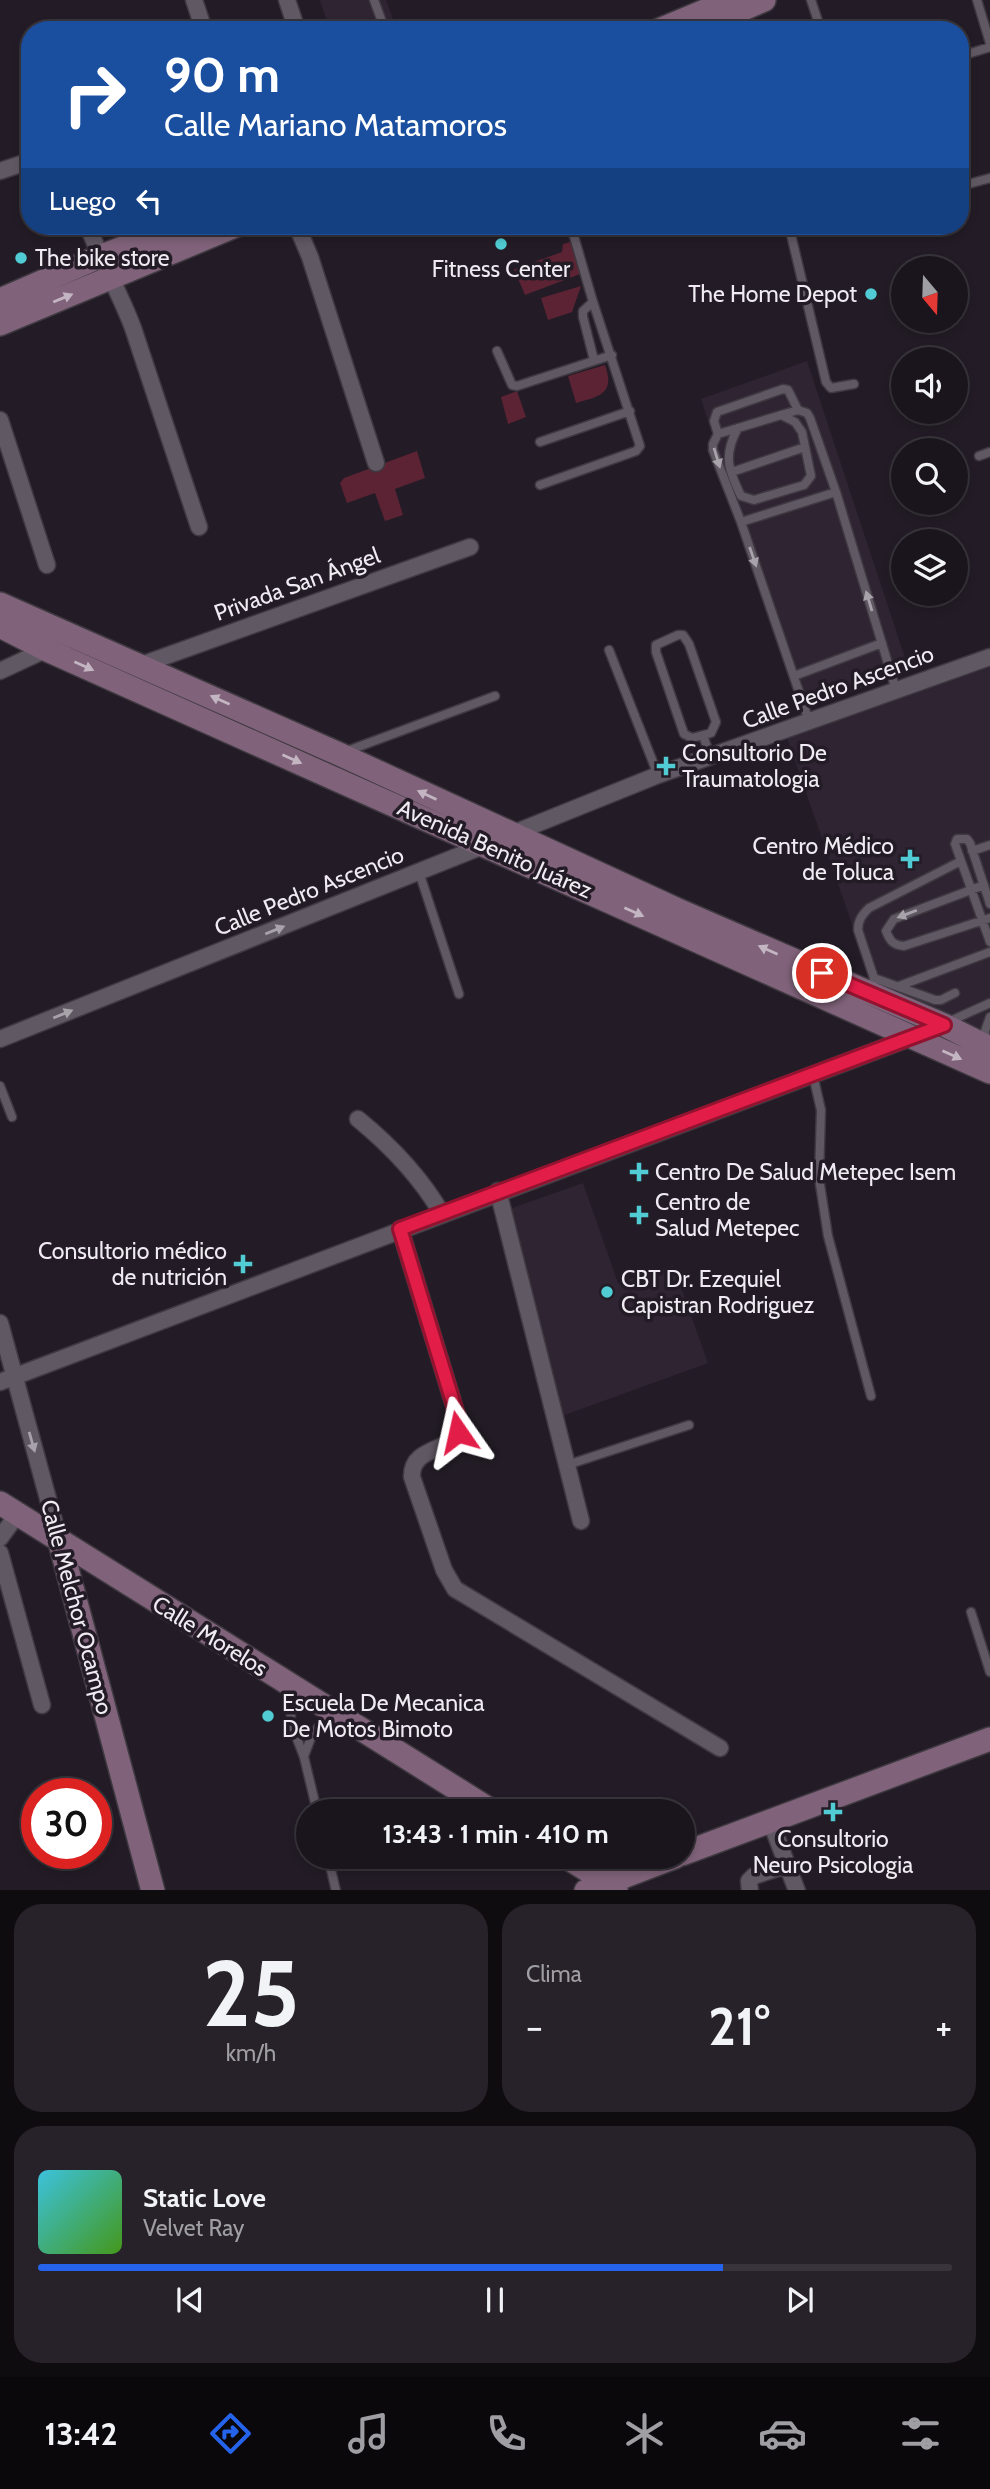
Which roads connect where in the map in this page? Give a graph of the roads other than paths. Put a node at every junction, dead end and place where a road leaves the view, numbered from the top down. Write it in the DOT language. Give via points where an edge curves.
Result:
graph roads {
  1 [pos="194,0"];
  2 [pos="287,0"];
  3 [pos="374,0"];
  4 [pos="764,0"];
  5 [pos="811,0"];
  6 [pos="976,0"];
  7 [pos="725,13"];
  8 [pos="201,21"];
  9 [pos="294,21"];
  10 [pos="382,21"];
  11 [pos="694,21"];
  12 [pos="818,21"];
  13 [pos="990,45"];
  14 [pos="969,53"];
  15 [pos="21,164"];
  16 [pos="0,171"];
  17 [pos="990,178"];
  18 [pos="969,184"];
  19 [pos="91,235"];
  20 [pos="175,235"];
  21 [pos="182,235"];
  22 [pos="301,235"];
  23 [pos="574,235"];
  24 [pos="791,235"];
  25 [pos="99,257"];
  26 [pos="111,278"];
  27 [pos="0,300"];
  28 [pos="593,302"];
  29 [pos="0,324"];
  30 [pos="497,351"];
  31 [pos="612,355"];
  32 [pos="594,360"];
  33 [pos="854,384"];
  34 [pos="798,410"];
  35 [pos="631,411"];
  36 [pos="781,415"];
  37 [pos="0,420"];
  38 [pos="738,428"];
  39 [pos="718,434"];
  40 [pos="540,442"];
  41 [pos="805,447"];
  42 [pos="990,452"];
  43 [pos="979,456"];
  44 [pos="376,463"];
  45 [pos="732,472"];
  46 [pos="540,485"];
  47 [pos="836,492"];
  48 [pos="741,522"];
  49 [pos="199,527"];
  50 [pos="470,547"];
  51 [pos="47,565"];
  52 [pos="0,604"];
  53 [pos="0,626"];
  54 [pos="73,637"];
  55 [pos="882,643"];
  56 [pos="47,650"];
  57 [pos="609,650"];
  58 [pos="990,657"];
  59 [pos="141,665"];
  60 [pos="0,671"];
  61 [pos="794,676"];
  62 [pos="896,690"];
  63 [pos="495,696"];
  64 [pos="809,721"];
  65 [pos="703,735"];
  66 [pos="339,754"];
  67 [pos="710,756"];
  68 [pos="657,775"];
  69 [pos="511,834"];
  70 [pos="486,845"];
  71 [pos="990,845"];
  72 [pos="972,851"];
  73 [pos="961,861"];
  74 [pos="419,872"];
  75 [pos="984,886"];
  76 [pos="971,890"];
  77 [pos="990,904"];
  78 [pos="986,919"];
  79 [pos="990,942"];
  80 [pos="990,952"];
  81 [pos="872,986"];
  82 [pos="899,986"];
  83 [pos="955,993"];
  84 [pos="459,994"];
  85 [pos="990,1003"];
  86 [pos="990,1017"];
  87 [pos="944,1025"];
  88 [pos="913,1038"];
  89 [pos="0,1039"];
  90 [pos="988,1047"];
  91 [pos="990,1072"];
  92 [pos="813,1075"];
  93 [pos="0,1086"];
  94 [pos="12,1117"];
  95 [pos="358,1119"];
  96 [pos="498,1191"];
  97 [pos="442,1214"];
  98 [pos="400,1229"];
  99 [pos="0,1323"];
  100 [pos="7,1379"];
  101 [pos="871,1396"];
  102 [pos="690,1425"];
  103 [pos="567,1465"];
  104 [pos="9,1509"];
  105 [pos="581,1521"];
  106 [pos="0,1538"];
  107 [pos="59,1539"];
  108 [pos="0,1553"];
  109 [pos="971,1612"];
  110 [pos="990,1671"];
  111 [pos="290,1686"];
  112 [pos="42,1705"];
  113 [pos="331,1711"];
  114 [pos="990,1738"];
  115 [pos="720,1748"];
  116 [pos="304,1757"];
  117 [pos="314,1799"];
  118 [pos="473,1799"];
  119 [pos="770,1820"];
  120 [pos="695,1849"];
  121 [pos="787,1865"];
  122 [pos="331,1869"];
  123 [pos="581,1869"];
  124 [pos="648,1869"];
  125 [pos="604,1888"];
  126 [pos="153,1890"];
  127 [pos="336,1890"];
  128 [pos="750,1890"];
  129 [pos="797,1890"];
  1 -- 8 [label="street"];
  2 -- 9 [label="street"];
  3 -- 10 [label="lane"];
  4 -- 7 [label="main road"];
  5 -- 12 [label="lane"];
  6 -- 13 [label="lane"];
  7 -- 11 [label="main road"];
  13 -- 14 [label="lane"];
  15 -- 16 [label="street"];
  17 -- 18 [label="lane"];
  19 -- 25 [label="street"];
  20 -- 25 [label="main road"];
  21 -- 26 [label="main road"];
  22 -- 44 [label="street"];
  23 -- 28 [label="lane"];
  24 -- 33 [label="lane" via="826,382 831,388"];
  25 -- 26 [label="street"];
  25 -- 27 [label="main road"];
  29 -- 26 [label="main road, one-way"];
  26 -- 49 [label="street" via="134,328"];
  28 -- 31 [label="lane"];
  28 -- 32 [label="lane" via="586,306 583,317"];
  30 -- 32 [label="lane" via="508,380 517,386"];
  31 -- 32 [label="lane"];
  31 -- 35 [label="lane"];
  34 -- 36 [label="lane"];
  34 -- 39 [label="lane" via="789,390 783,389 717,412"];
  34 -- 47 [label="lane" via="810,418"];
  35 -- 40 [label="lane"];
  35 -- 46 [label="lane" via="640,448"];
  36 -- 38 [label="lane"];
  36 -- 41 [label="lane" via="798,426"];
  37 -- 51 [label="street"];
  38 -- 39 [label="lane"];
  38 -- 45 [label="lane" via="728,450"];
  39 -- 48 [label="lane, one-way" via="713,450"];
  41 -- 45 [label="lane"];
  41 -- 45 [label="lane" via="811,476 804,485 747,499 741,496"];
  42 -- 43 [label="lane"];
  47 -- 48 [label="lane"];
  55 -- 47 [label="lane, one-way"];
  48 -- 61 [label="lane, one-way"];
  50 -- 59 [label="street, Privada San Ángel"];
  52 -- 54 [label="main road, Avenida Benito Juárez"];
  53 -- 56 [label="main road, Avenida Benito Juárez"];
  54 -- 56 [label="street"];
  54 -- 59 [label="main road, Avenida Benito Juárez"];
  55 -- 61 [label="lane"];
  55 -- 62 [label="lane"];
  56 -- 60 [label="street"];
  56 -- 70 [label="main road, Avenida Benito Juárez, one-way"];
  57 -- 68 [label="lane"];
  58 -- 62 [label="street, Calle Pedro Ascencio"];
  66 -- 59 [label="main road, Avenida Benito Juárez, one-way"];
  61 -- 64 [label="lane"];
  62 -- 64 [label="street, Calle Pedro Ascencio"];
  63 -- 66 [label="lane"];
  64 -- 67 [label="street, Calle Pedro Ascencio"];
  65 -- 65 [label="lane" via="714,730 716,722 689,643 678,635 659,642 656,652 684,734 689,738"];
  65 -- 67 [label="lane"];
  69 -- 66 [label="main road, Avenida Benito Juárez, one-way"];
  67 -- 68 [label="street, Calle Pedro Ascencio"];
  68 -- 69 [label="street, Calle Pedro Ascencio"];
  69 -- 70 [label="street, Calle Pedro Ascencio"];
  81 -- 69 [label="main road, Avenida Benito Juárez, one-way"];
  70 -- 74 [label="street, Calle Pedro Ascencio"];
  70 -- 88 [label="main road, Avenida Benito Juárez, one-way"];
  71 -- 72 [label="lane"];
  72 -- 73 [label="lane" via="967,839 957,839"];
  72 -- 75 [label="lane"];
  73 -- 76 [label="lane"];
  73 -- 81 [label="lane" via="869,908 862,916 859,930"];
  74 -- 84 [label="lane"];
  89 -- 74 [label="street, Calle Pedro Ascencio, one-way"];
  75 -- 76 [label="lane"];
  75 -- 77 [label="lane"];
  76 -- 78 [label="lane"];
  76 -- 78 [label="lane, one-way" via="894,919 886,931 889,940 904,946"];
  78 -- 79 [label="lane"];
  80 -- 82 [label="lane"];
  81 -- 82 [label="lane"];
  81 -- 87 [label="main road, Avenida Benito Juárez"];
  82 -- 83 [label="lane" via="935,1000"];
  85 -- 87 [label="lane"];
  86 -- 90 [label="lane" via="985,1031"];
  87 -- 88 [label="street"];
  87 -- 90 [label="main road, Avenida Benito Juárez"];
  88 -- 91 [label="main road, Avenida Benito Juárez, one-way"];
  88 -- 92 [label="street"];
  92 -- 96 [label="street"];
  92 -- 101 [label="lane" via="821,1110 819,1178 828,1236"];
  93 -- 94 [label="lane"];
  95 -- 97 [label="street" via="426,1186"];
  96 -- 97 [label="street"];
  96 -- 103 [label="street"];
  97 -- 98 [label="street"];
  98 -- 100 [label="street"];
  98 -- 115 [label="street" via="460,1425 454,1440 425,1453 411,1469 444,1570 455,1589"];
  99 -- 100 [label="street, Calle Melchor Ocampo"];
  100 -- 107 [label="street, Calle Melchor Ocampo, one-way"];
  102 -- 103 [label="lane"];
  103 -- 105 [label="street"];
  104 -- 106 [label="street"];
  104 -- 107 [label="main road, Calle Morelos"];
  107 -- 111 [label="main road, Calle Morelos"];
  107 -- 126 [label="main road, Calle Melchor Ocampo"];
  108 -- 112 [label="street"];
  109 -- 110 [label="lane"];
  111 -- 113 [label="main road, Calle Morelos"];
  111 -- 116 [label="lane" via="291,1723"];
  113 -- 116 [label="lane" via="312,1735"];
  113 -- 118 [label="main road, Calle Morelos"];
  114 -- 119 [label="main road"];
  116 -- 117 [label="lane"];
  119 -- 120 [label="main road"];
  119 -- 121 [label="street"];
  121 -- 128 [label="street" via="754,1876"];
  121 -- 129 [label="street"];
  122 -- 127 [label="lane"];
  123 -- 125 [label="main road"];
  124 -- 125 [label="main road"];
}
